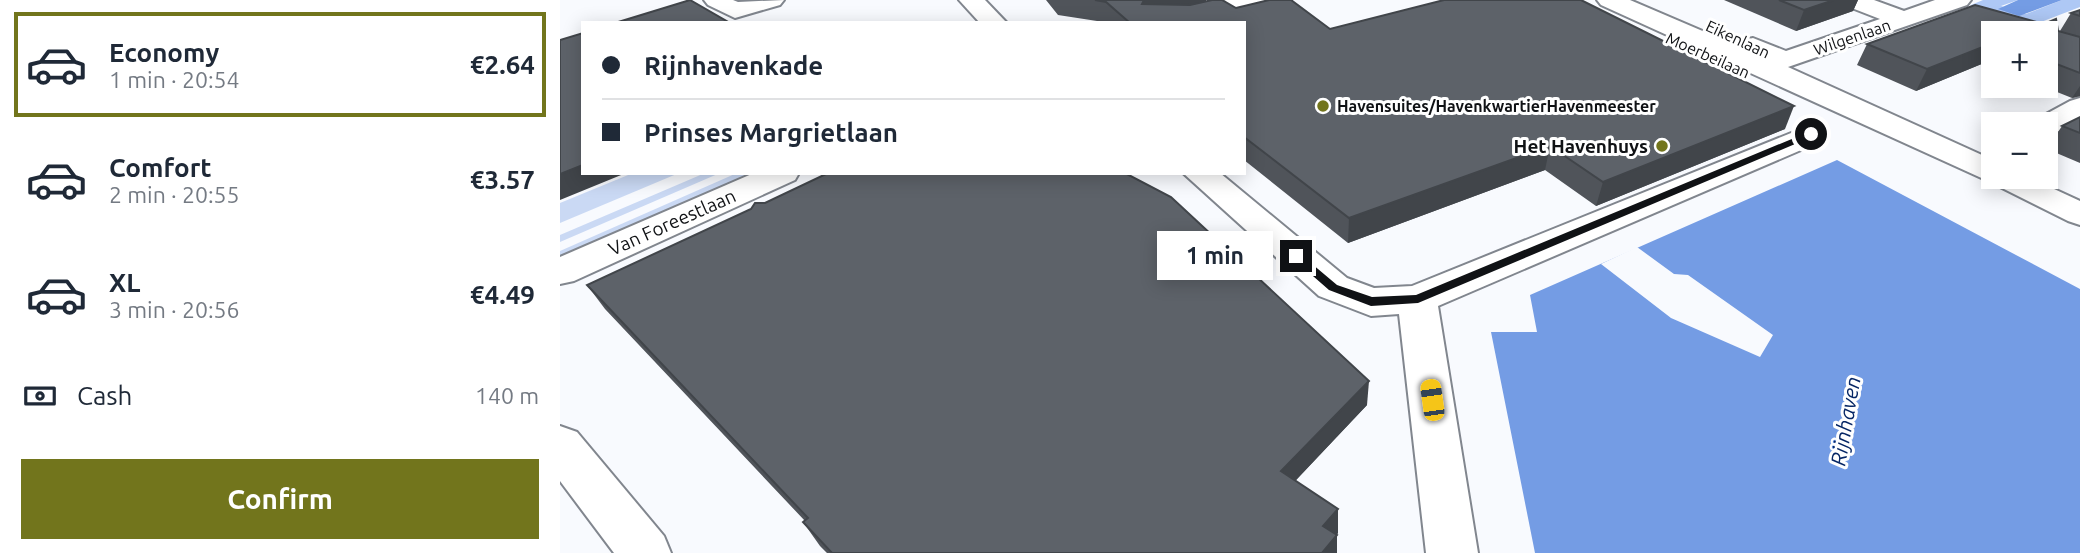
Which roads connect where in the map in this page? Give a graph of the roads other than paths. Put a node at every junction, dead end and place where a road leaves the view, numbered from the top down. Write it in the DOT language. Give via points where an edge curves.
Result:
graph roads {
  1 [pos="716,0"];
  2 [pos="772,0"];
  3 [pos="947,0"];
  4 [pos="971,0"];
  5 [pos="1258,0"];
  6 [pos="1590,0"];
  7 [pos="1609,0"];
  8 [pos="1652,0"];
  9 [pos="1852,0"];
  10 [pos="1952,2"];
  11 [pos="1284,3"];
  12 [pos="1980,17"];
  13 [pos="1903,19"];
  14 [pos="963,21"];
  15 [pos="993,21"];
  16 [pos="1168,21"];
  17 [pos="1210,21"];
  18 [pos="1785,61"];
  19 [pos="1829,98"];
  20 [pos="2080,107"];
  21 [pos="2058,119"];
  22 [pos="1811,134"];
  23 [pos="1981,166"];
  24 [pos="778,175"];
  25 [pos="1201,175"];
  26 [pos="2028,189"];
  27 [pos="2080,214"];
  28 [pos="560,272"];
  29 [pos="1418,299"];
  30 [pos="560,445"];
  31 [pos="645,553"];
  32 [pos="1452,553"];
  1 -- 2 [label="street" via="736,11"];
  3 -- 14 [label="street"];
  4 -- 15 [label="street"];
  5 -- 16 [label="street"];
  6 -- 19 [label="street, Moerbeilaan" via="1743,71"];
  7 -- 19 [label="street, Moerbeilaan"];
  8 -- 18 [label="street, Eikenlaan"];
  9 -- 13 [label="street"];
  10 -- 12 [label="street"];
  10 -- 13 [label="street, Wilgenlaan"];
  11 -- 17 [label="street"];
  13 -- 18 [label="street, Wilgenlaan"];
  19 -- 23 [label="street, Moerbeilaan"];
  20 -- 21 [label="street"];
  22 -- 29 [label="street"];
  24 -- 28 [label="street, Van Foreestlaan"];
  25 -- 29 [label="street" via="1333,287 1371,302"];
  26 -- 27 [label="street"];
  29 -- 32 [label="street"];
  30 -- 31 [label="street"];
}
